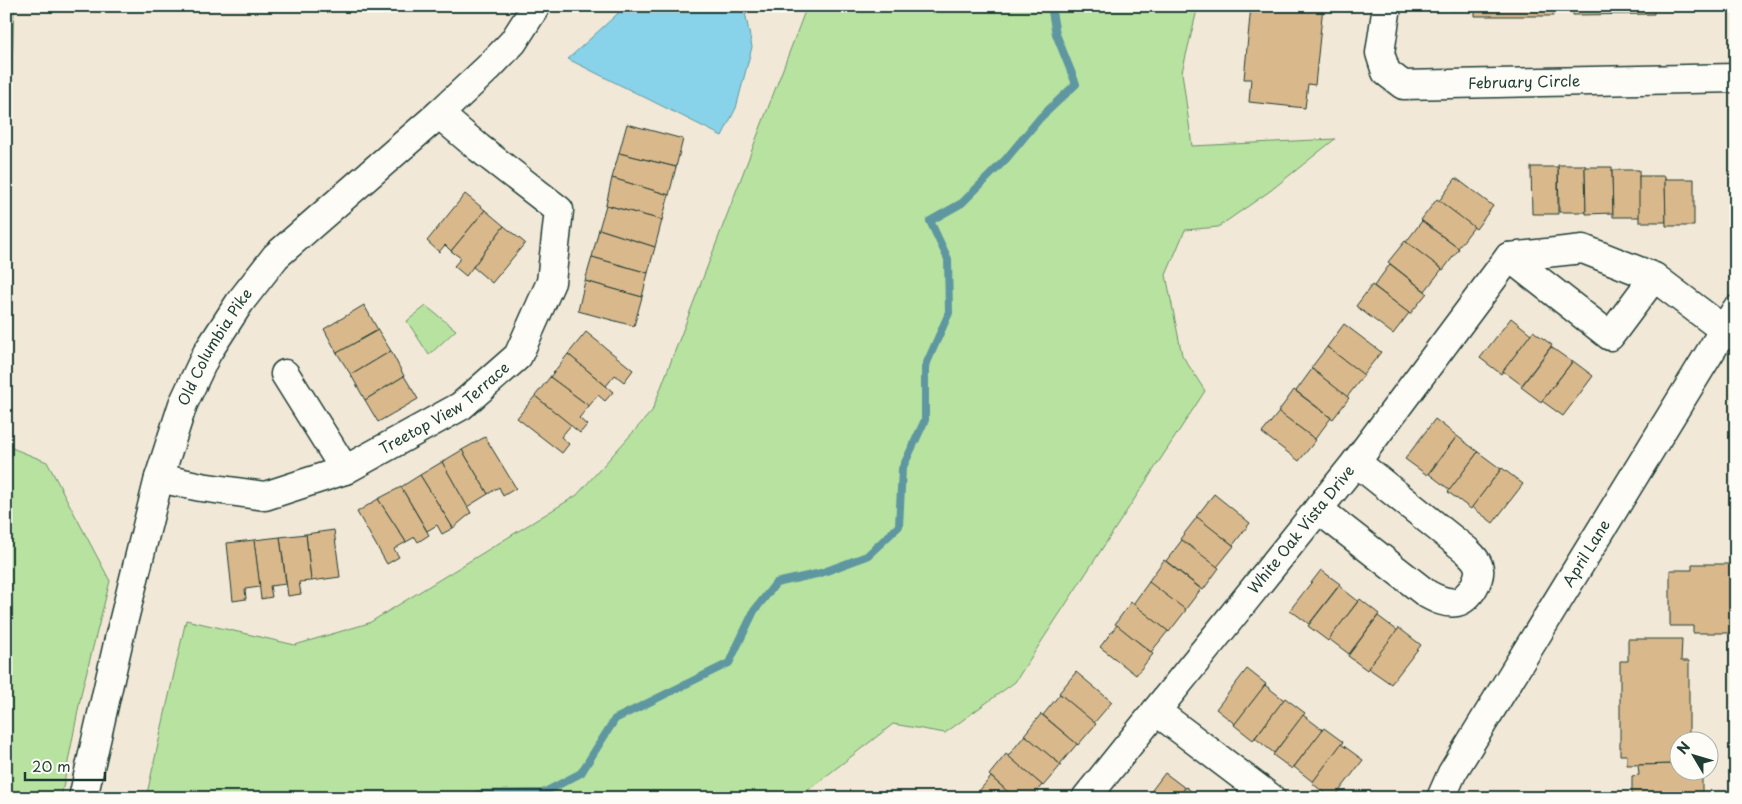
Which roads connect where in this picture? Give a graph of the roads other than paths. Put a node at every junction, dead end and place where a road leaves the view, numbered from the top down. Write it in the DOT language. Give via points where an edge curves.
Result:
graph roads {
  1 [pos="536,6"];
  2 [pos="1387,6"];
  3 [pos="1735,73"];
  4 [pos="438,114"];
  5 [pos="1509,257"];
  6 [pos="1654,277"];
  7 [pos="1732,326"];
  8 [pos="285,374"];
  9 [pos="1356,462"];
  10 [pos="345,470"];
  11 [pos="159,478"];
  12 [pos="1318,509"];
  13 [pos="1156,712"];
  14 [pos="83,798"];
  15 [pos="1086,798"];
  16 [pos="1271,798"];
  17 [pos="1441,798"];
  1 -- 4 [label="street, Old Columbia Pike" via="513,42"];
  2 -- 3 [label="street, February Circle" via="1380,53 1386,72 1403,85"];
  4 -- 10 [label="street, Treetop View Terrace" via="559,210 551,282 518,356 461,406"];
  4 -- 11 [label="street, Old Columbia Pike" via="276,256 240,302 207,353 183,404"];
  5 -- 6 [label="street" via="1584,249"];
  5 -- 6 [label="street" via="1610,336"];
  5 -- 9 [label="street, White Oak Vista Drive"];
  6 -- 7 [label="street"];
  7 -- 17 [label="street, April Lane" via="1452,773"];
  8 -- 10 [label="street"];
  9 -- 12 [label="street, White Oak Vista Drive"];
  9 -- 12 [label="street" via="1476,560 1480,575 1470,593 1459,602 1447,602 1427,594"];
  10 -- 11 [label="street, Treetop View Terrace" via="265,496 200,488"];
  11 -- 14 [label="street, Old Columbia Pike"];
  12 -- 13 [label="street, White Oak Vista Drive"];
  13 -- 15 [label="street, White Oak Vista Drive"];
  13 -- 16 [label="street"];
}
